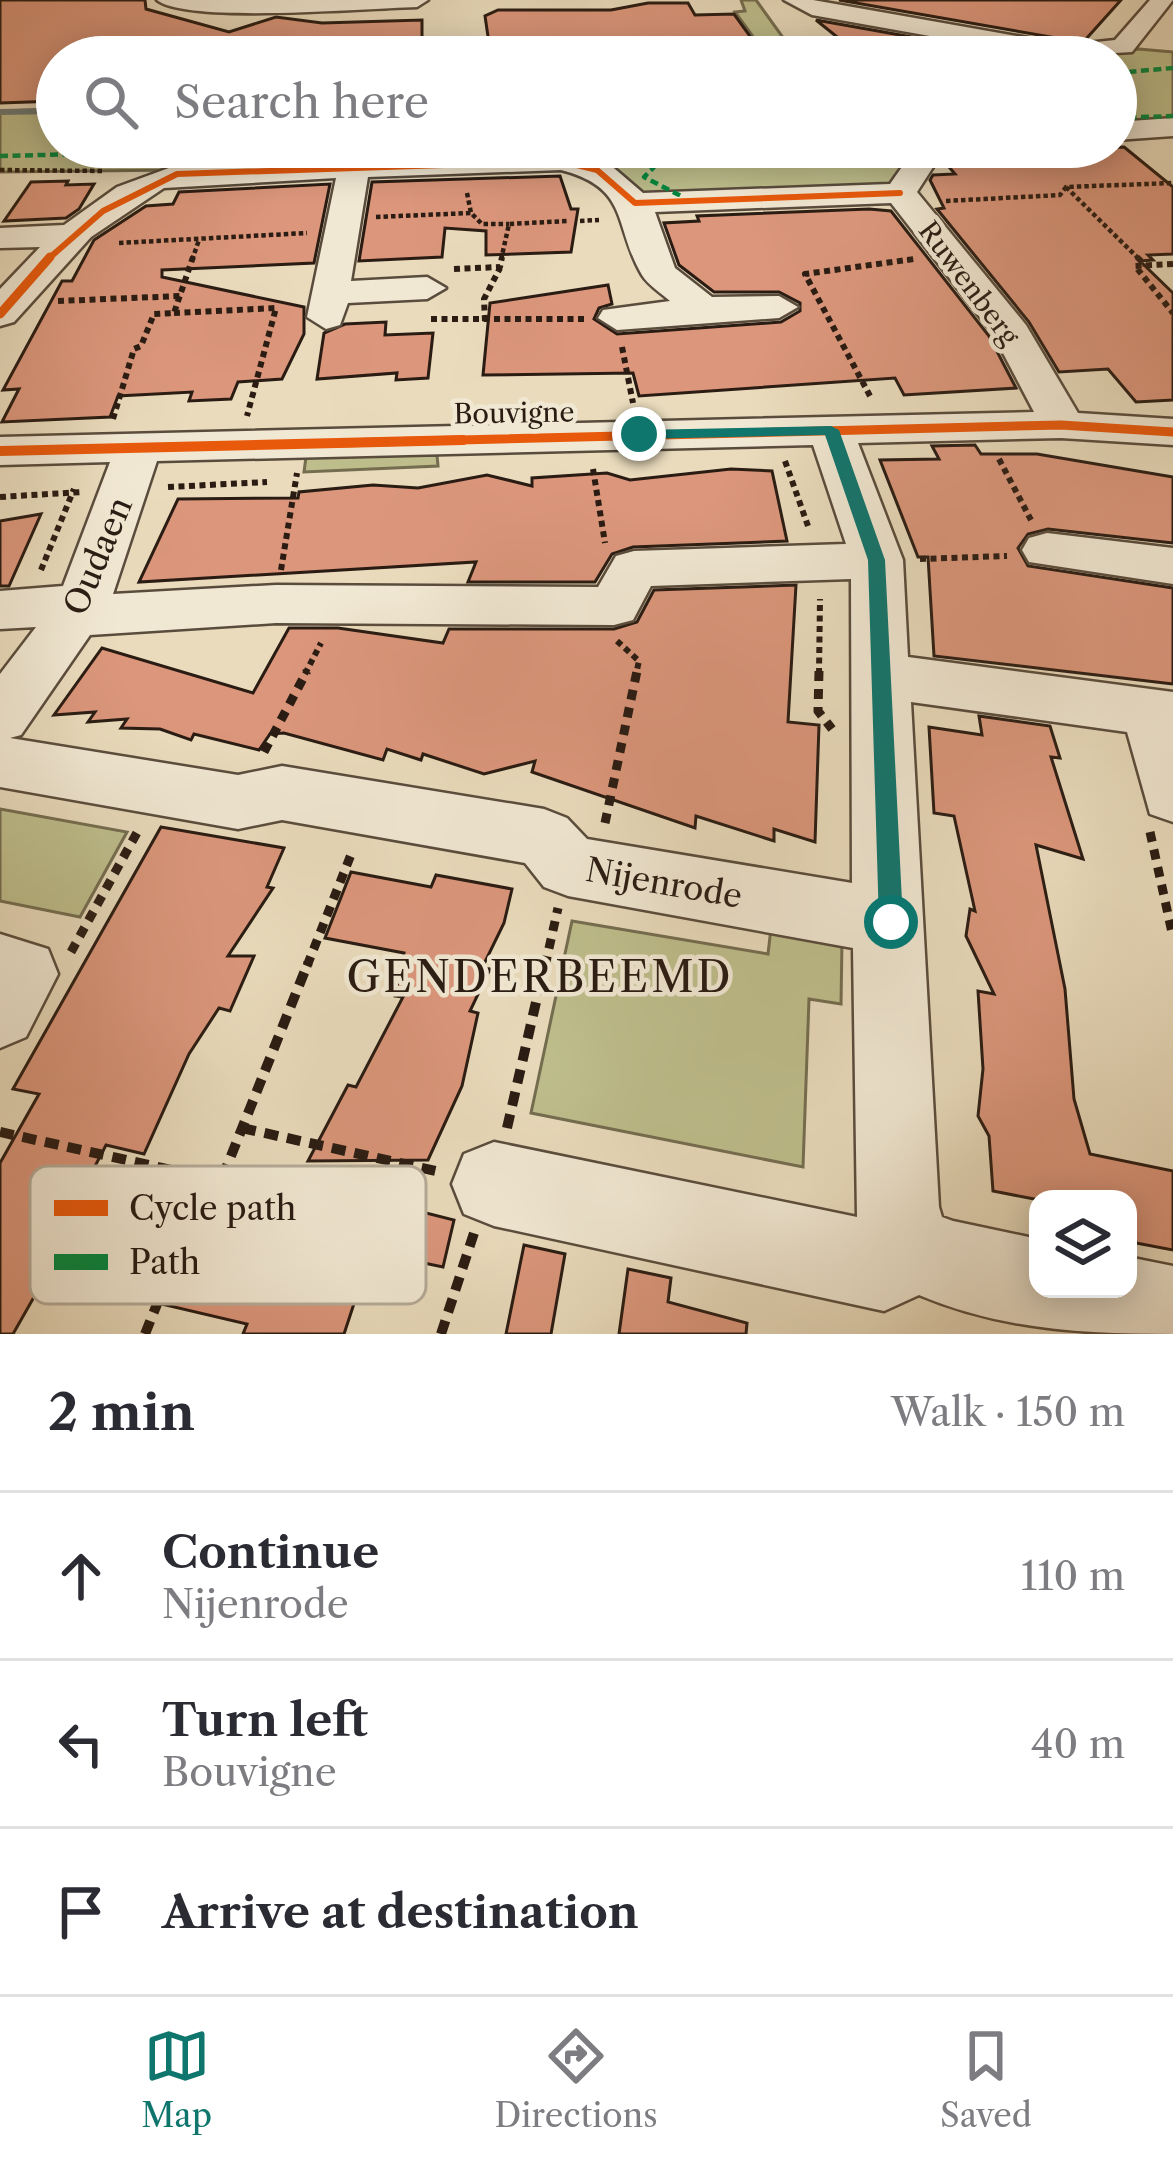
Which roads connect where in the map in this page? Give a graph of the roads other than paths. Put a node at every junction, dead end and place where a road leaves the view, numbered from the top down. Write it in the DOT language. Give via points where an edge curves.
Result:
graph roads {
  1 [pos="168,0"];
  2 [pos="417,0"];
  3 [pos="795,0"];
  4 [pos="1159,0"];
  5 [pos="971,36"];
  6 [pos="1132,36"];
  7 [pos="1173,128"];
  8 [pos="1137,130"];
  9 [pos="320,168"];
  10 [pos="353,168"];
  11 [pos="591,168"];
  12 [pos="920,168"];
  13 [pos="904,198"];
  14 [pos="635,203"];
  15 [pos="0,238"];
  16 [pos="69,240"];
  17 [pos="432,292"];
  18 [pos="779,307"];
  19 [pos="4,309"];
  20 [pos="703,309"];
  21 [pos="617,318"];
  22 [pos="1060,424"];
  23 [pos="1173,432"];
  24 [pos="833,436"];
  25 [pos="121,446"];
  26 [pos="0,452"];
  27 [pos="1047,550"];
  28 [pos="848,561"];
  29 [pos="1173,566"];
  30 [pos="0,610"];
  31 [pos="79,610"];
  32 [pos="884,676"];
  33 [pos="1162,714"];
  34 [pos="0,718"];
  35 [pos="0,762"];
  36 [pos="1160,805"];
  37 [pos="891,922"];
  38 [pos="494,1184"];
  39 [pos="910,1246"];
  40 [pos="1029,1281"];
  41 [pos="1110,1298"];
  42 [pos="1173,1311"];
  1 -- 2 [label="street"];
  3 -- 5 [label="street"];
  4 -- 6 [label="street"];
  7 -- 8 [label="street"];
  9 -- 16 [label="street" via="158,178"];
  10 -- 17 [label="street" via="328,305"];
  11 -- 14 [label="street"];
  12 -- 13 [label="street, Ruwenberg"];
  13 -- 14 [label="street"];
  13 -- 22 [label="street, Ruwenberg" via="1051,395"];
  14 -- 20 [label="street" via="658,273"];
  15 -- 16 [label="street"];
  16 -- 19 [label="street"];
  18 -- 20 [label="street"];
  20 -- 21 [label="street"];
  22 -- 23 [label="street, Bouvigne"];
  22 -- 24 [label="street, Bouvigne"];
  24 -- 25 [label="street, Bouvigne"];
  24 -- 28 [label="street"];
  25 -- 26 [label="street, Bouvigne"];
  25 -- 31 [label="street, Oudaen"];
  27 -- 29 [label="street"];
  28 -- 31 [label="street" via="634,569 614,606"];
  28 -- 32 [label="street"];
  30 -- 31 [label="street"];
  31 -- 34 [label="street, Oudaen"];
  32 -- 33 [label="street"];
  32 -- 37 [label="street"];
  33 -- 36 [label="street"];
  35 -- 37 [label="street, Nijenrode" via="238,802 282,793 544,838 582,869"];
  37 -- 39 [label="street" via="896,1207"];
  38 -- 39 [label="street" via="884,1267"];
  39 -- 40 [label="street" via="953,1265"];
  41 -- 42 [label="street"];
}
